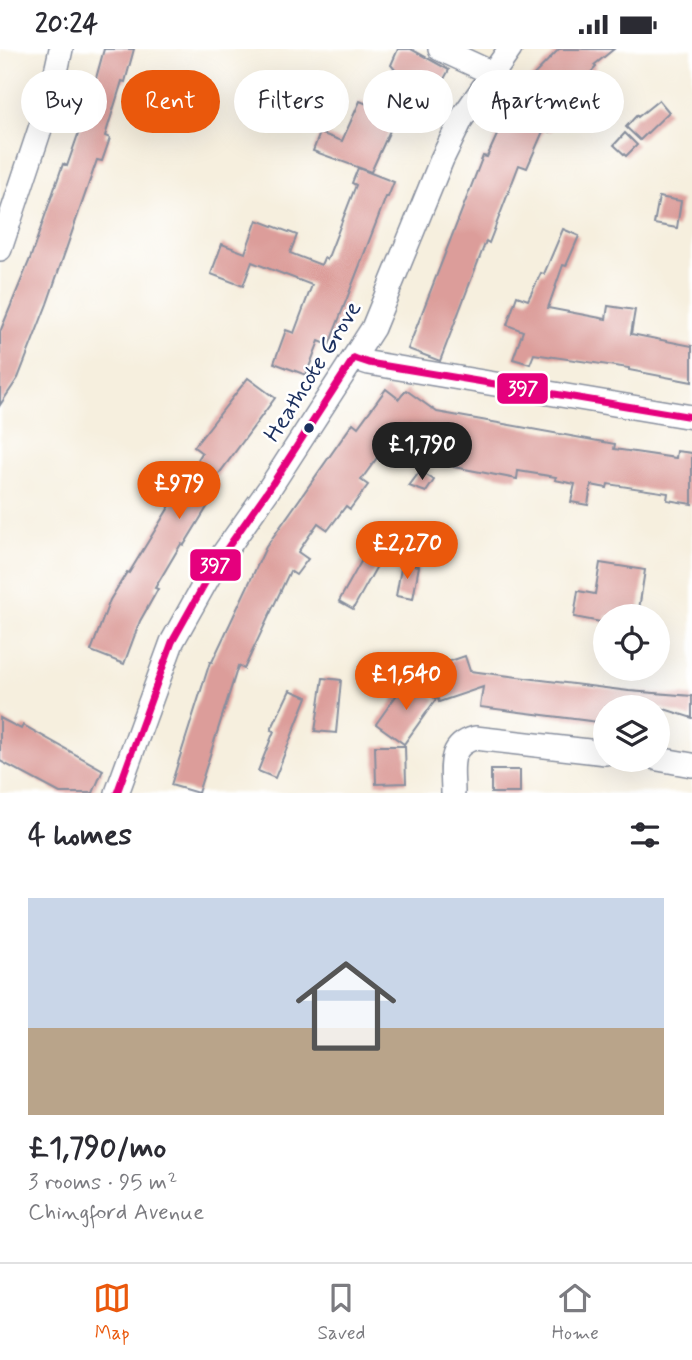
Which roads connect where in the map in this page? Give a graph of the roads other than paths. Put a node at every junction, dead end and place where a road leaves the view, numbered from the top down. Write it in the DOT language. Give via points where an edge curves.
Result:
graph roads {
  1 [pos="61,49"];
  2 [pos="440,49"];
  3 [pos="510,49"];
  4 [pos="486,70"];
  5 [pos="494,70"];
  6 [pos="467,110"];
  7 [pos="0,249"];
  8 [pos="354,358"];
  9 [pos="692,417"];
  10 [pos="593,752"];
  11 [pos="670,761"];
  12 [pos="692,765"];
  13 [pos="117,793"];
  14 [pos="453,793"];
  1 -- 7 [label="street" via="50,99"];
  2 -- 4 [label="street"];
  3 -- 5 [label="street, Heathcote Grove"];
  6 -- 8 [label="street, Heathcote Grove" via="442,159 373,328"];
  8 -- 9 [label="street"];
  8 -- 13 [label="street, Heathcote Grove" via="214,567 172,642"];
  10 -- 14 [label="street" via="475,738 455,750"];
  11 -- 12 [label="street"];
}
